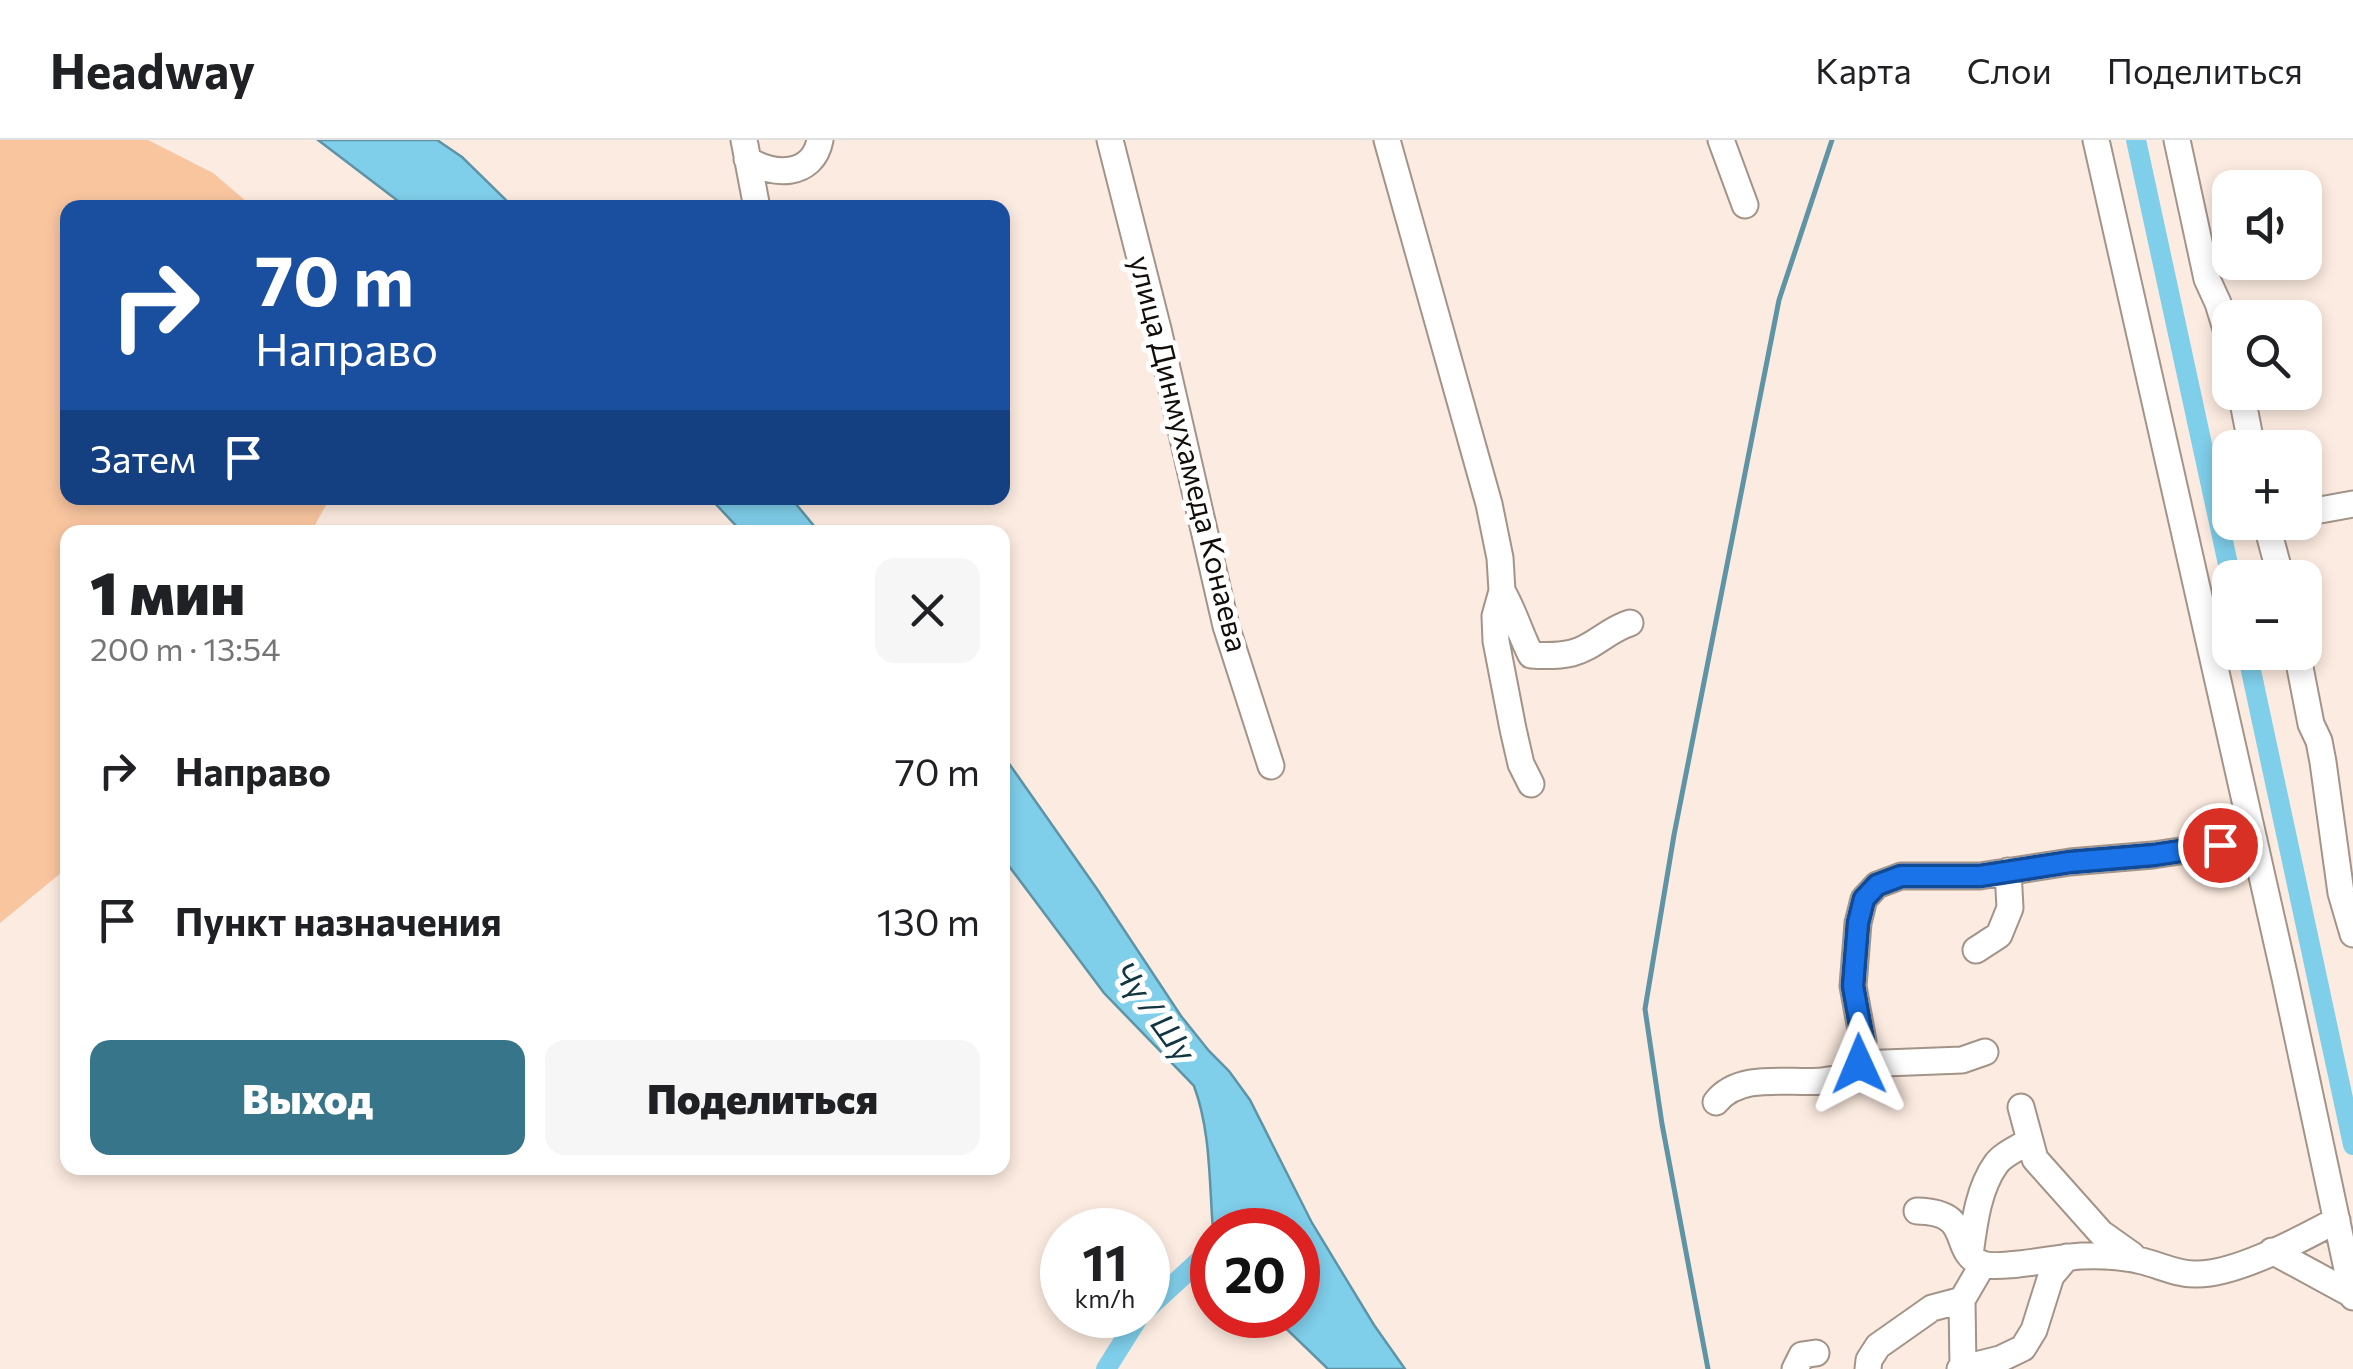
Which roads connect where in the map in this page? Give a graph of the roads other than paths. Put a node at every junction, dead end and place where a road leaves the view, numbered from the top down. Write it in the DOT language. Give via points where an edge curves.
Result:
graph roads {
  1 [pos="820,140"];
  2 [pos="1110,140"];
  3 [pos="1387,140"];
  4 [pos="1722,140"];
  5 [pos="2096,140"];
  6 [pos="2176,140"];
  7 [pos="745,149"];
  8 [pos="755,200"];
  9 [pos="1745,205"];
  10 [pos="2216,300"];
  11 [pos="2353,504"];
  12 [pos="2322,510"];
  13 [pos="1502,591"];
  14 [pos="1630,622"];
  15 [pos="2300,670"];
  16 [pos="1270,766"];
  17 [pos="1531,784"];
  18 [pos="2254,840"];
  19 [pos="2008,872"];
  20 [pos="2351,924"];
  21 [pos="1976,950"];
  22 [pos="1985,1052"];
  23 [pos="1859,1064"];
  24 [pos="1716,1102"];
  25 [pos="2022,1107"];
  26 [pos="2029,1141"];
  27 [pos="1917,1211"];
  28 [pos="2337,1220"];
  29 [pos="2272,1251"];
  30 [pos="2066,1257"];
  31 [pos="1976,1260"];
  32 [pos="2140,1260"];
  33 [pos="2353,1296"];
  34 [pos="1962,1300"];
  35 [pos="1868,1369"];
  36 [pos="1961,1369"];
  1 -- 7 [label="street" via="810,162 787,170 760,168"];
  2 -- 16 [label="street, улица Динмухамеда Конаева" via="1226,626"];
  3 -- 13 [label="street" via="1489,504"];
  4 -- 9 [label="street"];
  5 -- 18 [label="street"];
  6 -- 10 [label="street"];
  7 -- 8 [label="street"];
  11 -- 12 [label="street"];
  13 -- 14 [label="street" via="1531,655 1575,653"];
  13 -- 17 [label="street" via="1496,641"];
  15 -- 20 [label="street" via="2324,762"];
  18 -- 19 [label="street"];
  18 -- 28 [label="street"];
  19 -- 21 [label="street" via="2010,908 1999,935"];
  19 -- 23 [label="street" via="1901,876 1877,885 1864,899 1853,986 1863,1041"];
  22 -- 23 [label="street" via="1962,1060"];
  23 -- 24 [label="street" via="1839,1079 1744,1084"];
  25 -- 26 [label="street"];
  26 -- 31 [label="street" via="1993,1170 1975,1220"];
  26 -- 32 [label="street" via="2036,1159 2101,1233"];
  27 -- 31 [label="street" via="1950,1217"];
  28 -- 29 [label="street"];
  28 -- 33 [label="street"];
  29 -- 32 [label="street" via="2195,1274"];
  29 -- 33 [label="street"];
  30 -- 31 [label="street" via="1998,1266"];
  30 -- 32 [label="street"];
  30 -- 36 [label="street" via="2022,1348"];
  31 -- 34 [label="street"];
  34 -- 35 [label="street" via="1932,1308 1878,1346"];
  34 -- 36 [label="street"];
}
